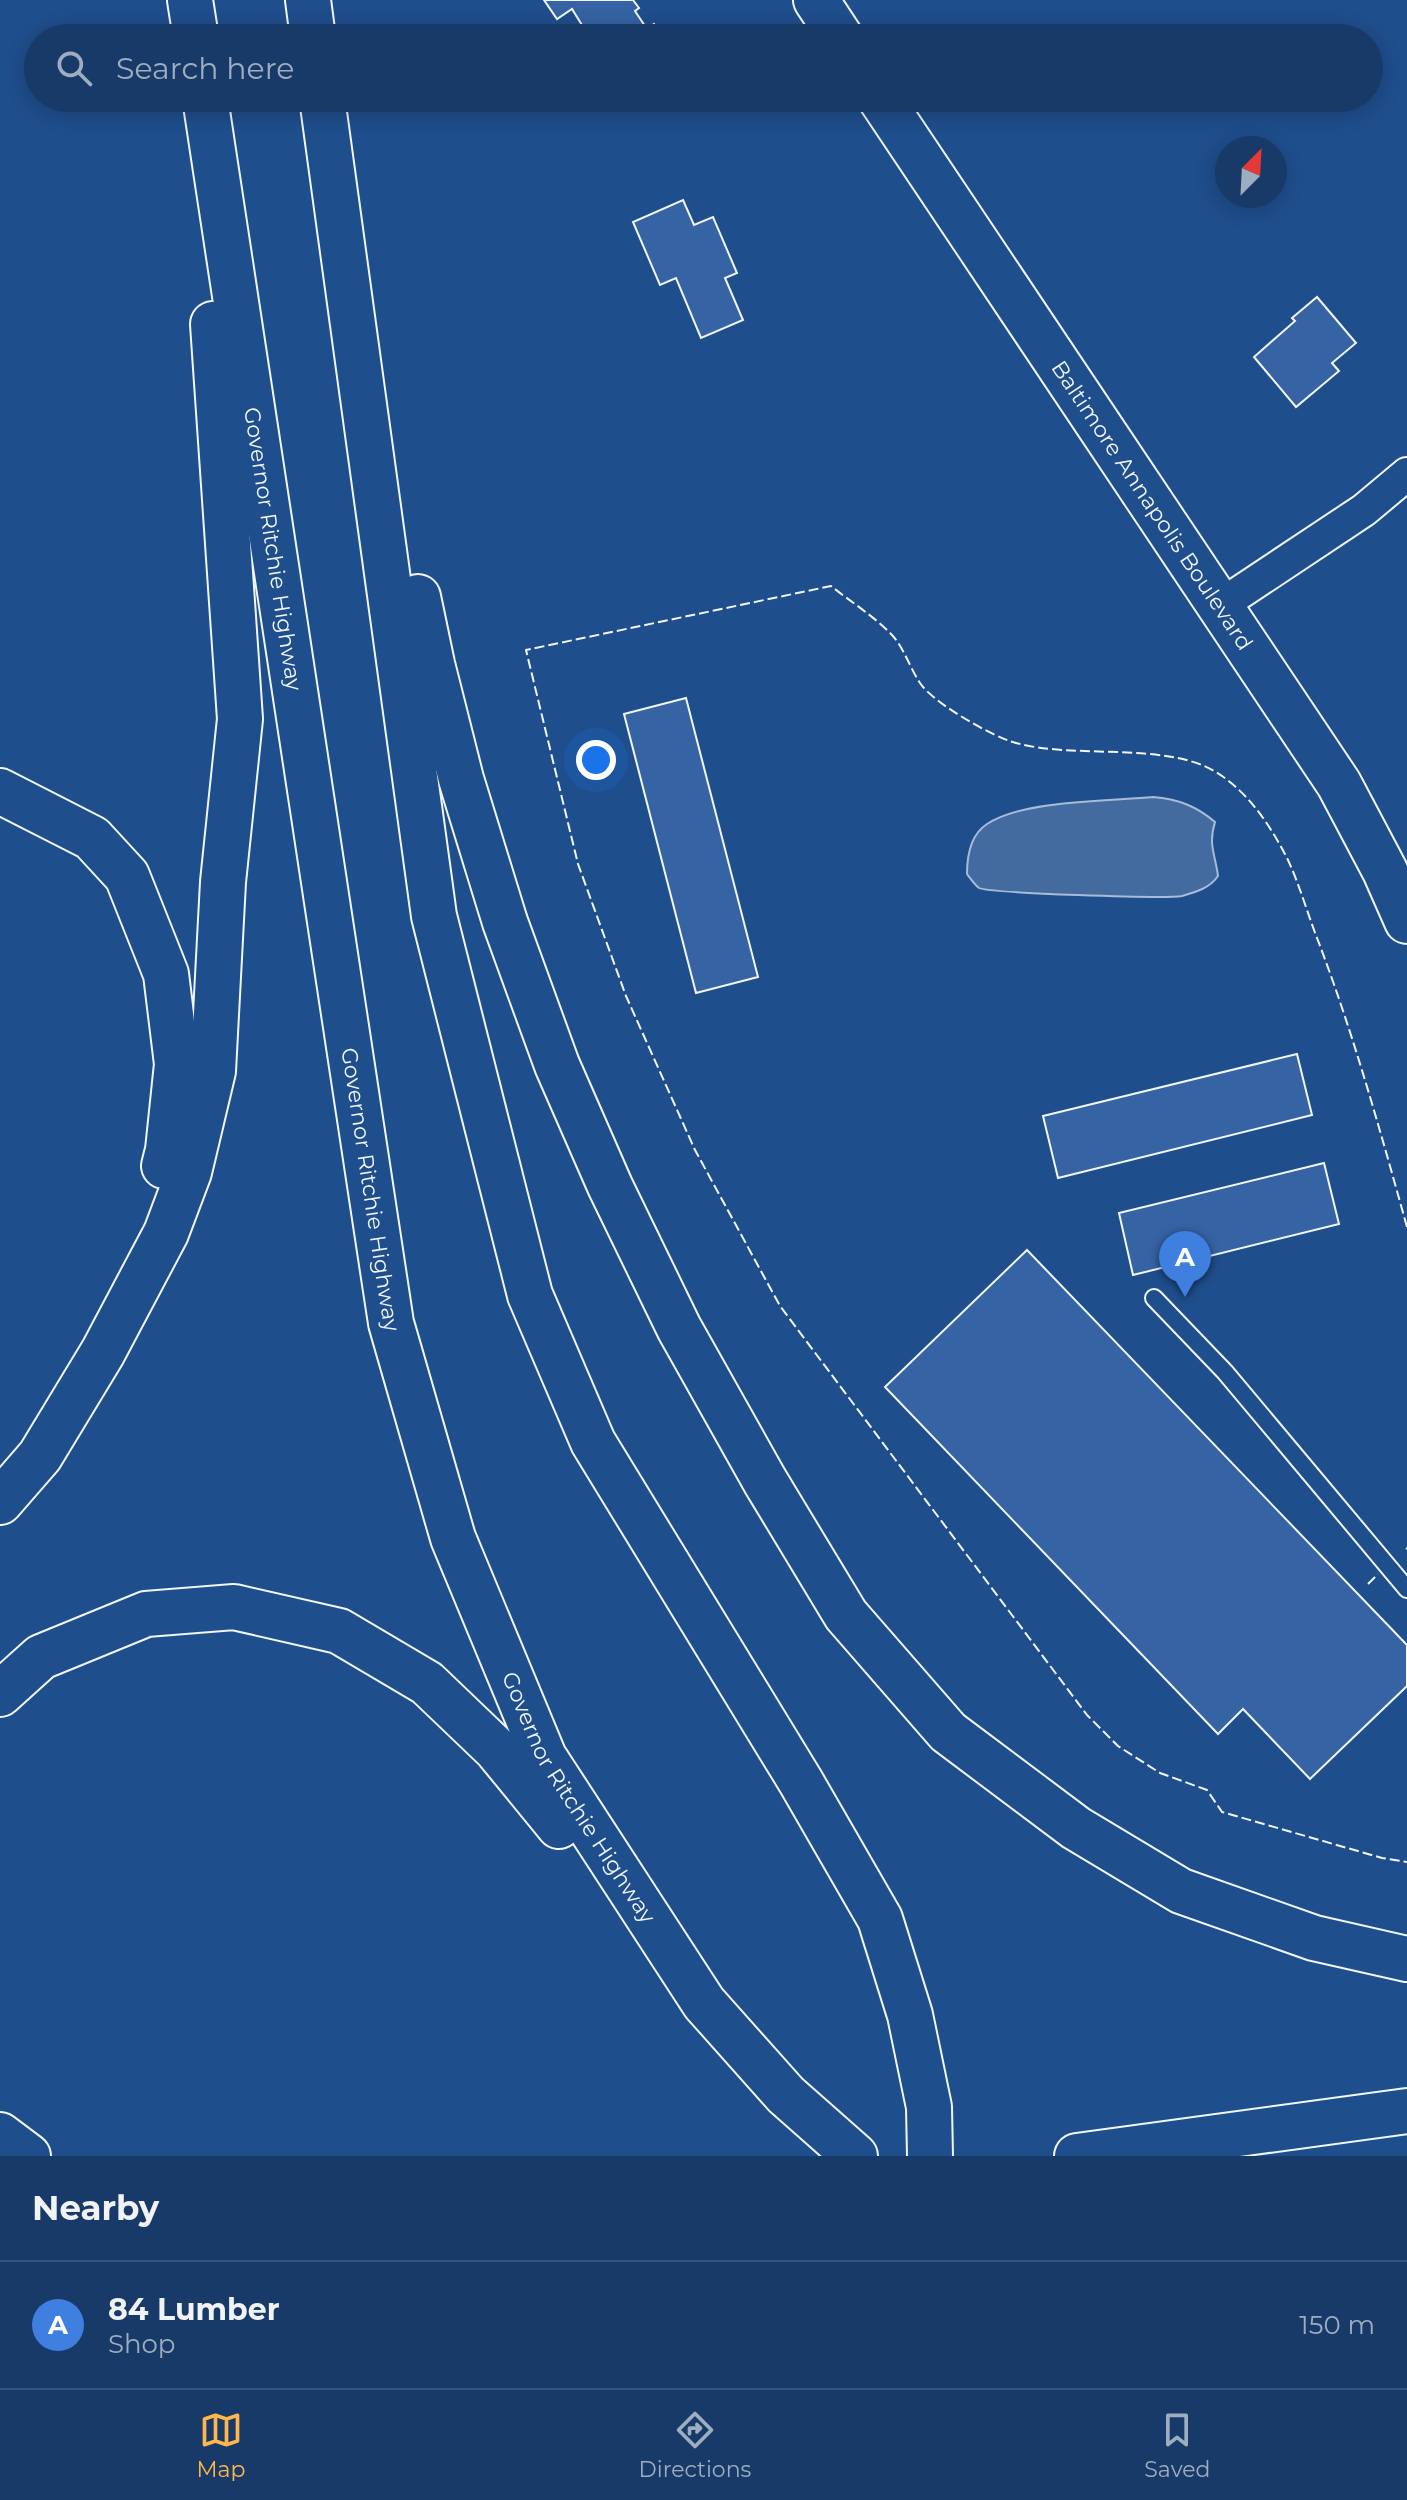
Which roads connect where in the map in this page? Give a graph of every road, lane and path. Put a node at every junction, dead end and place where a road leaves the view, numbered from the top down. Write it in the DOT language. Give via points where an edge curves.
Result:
graph roads {
  1 [pos="308,0"];
  2 [pos="816,0"];
  3 [pos="311,24"];
  4 [pos="832,24"];
  5 [pos="199,112"];
  6 [pos="207,112"];
  7 [pos="324,112"];
  8 [pos="889,112"];
  9 [pos="342,232"];
  10 [pos="1407,474"];
  11 [pos="1221,605"];
  12 [pos="0,791"];
  13 [pos="1407,921"];
  14 [pos="1154,1298"];
  15 [pos="125,1313"];
  16 [pos="0,1502"];
  17 [pos="1407,1589"];
  18 [pos="0,1694"];
  19 [pos="1407,1959"];
  20 [pos="704,2003"];
  21 [pos="1407,2111"];
  22 [pos="0,2135"];
  23 [pos="28,2156"];
  24 [pos="855,2156"];
  25 [pos="930,2156"];
  26 [pos="1077,2156"];
  1 -- 3 [label="main road"];
  2 -- 4 [label="main road"];
  5 -- 15 [label="main road" via="240,719 223,882 213,1071 189,1172 166,1233"];
  6 -- 20 [label="main road, Governor Ritchie Highway" via="391,1323 453,1538 544,1757"];
  7 -- 9 [label="main road"];
  8 -- 11 [label="main road, Baltimore Annapolis Boulevard"];
  9 -- 19 [label="main road" via="432,664 461,779 515,951 563,1078 679,1328 846,1615 948,1732 1089,1836 1181,1891 1314,1938"];
  9 -- 25 [label="main road" via="434,916 530,1295 593,1442 880,1919 910,2015 929,2107"];
  10 -- 11 [label="street" via="1364,510"];
  11 -- 13 [label="main road, Baltimore Annapolis Boulevard" via="1339,784"];
  12 -- 15 [label="main road" via="92,838 127,876 166,974 177,1064 168,1150"];
  14 -- 17 [label="lane" via="1225,1372"];
  15 -- 16 [label="main road" via="40,1456"];
  18 -- 20 [label="main road" via="41,1657 146,1614 234,1607 339,1631 427,1683 496,1749"];
  20 -- 24 [label="main road, Governor Ritchie Highway" via="786,2095"];
  21 -- 26 [label="main road"];
  22 -- 23 [label="main road"];
}
